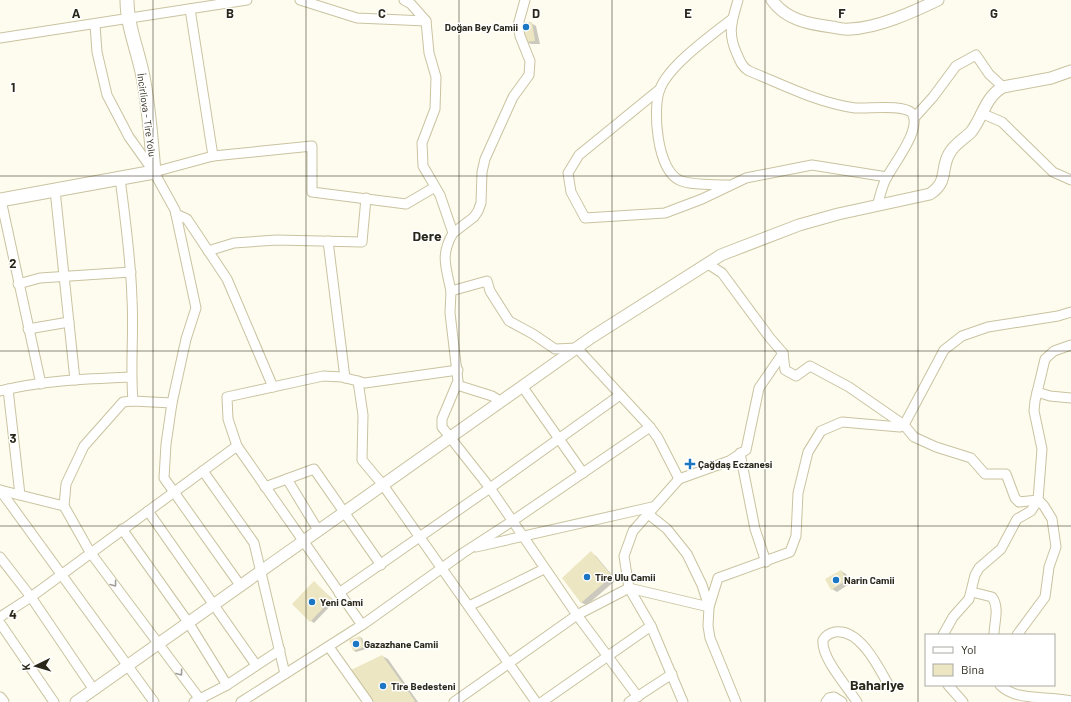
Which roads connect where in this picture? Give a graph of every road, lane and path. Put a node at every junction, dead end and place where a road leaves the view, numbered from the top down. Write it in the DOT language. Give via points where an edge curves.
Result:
graph roads {
  1 [pos="127,0"];
  2 [pos="247,0"];
  3 [pos="300,0"];
  4 [pos="404,0"];
  5 [pos="525,0"];
  6 [pos="738,0"];
  7 [pos="772,0"];
  8 [pos="938,0"];
  9 [pos="318,3"];
  10 [pos="190,9"];
  11 [pos="128,19"];
  12 [pos="732,19"];
  13 [pos="426,21"];
  14 [pos="94,24"];
  15 [pos="0,38"];
  16 [pos="1071,70"];
  17 [pos="1003,87"];
  18 [pos="660,88"];
  19 [pos="981,113"];
  20 [pos="915,117"];
  21 [pos="213,156"];
  22 [pos="154,172"];
  23 [pos="887,177"];
  24 [pos="120,178"];
  25 [pos="1071,180"];
  26 [pos="729,185"];
  27 [pos="435,186"];
  28 [pos="55,190"];
  29 [pos="366,198"];
  30 [pos="0,200"];
  31 [pos="877,206"];
  32 [pos="176,214"];
  33 [pos="453,232"];
  34 [pos="328,242"];
  35 [pos="208,251"];
  36 [pos="708,264"];
  37 [pos="131,272"];
  38 [pos="65,276"];
  39 [pos="18,284"];
  40 [pos="451,291"];
  41 [pos="1071,312"];
  42 [pos="69,322"];
  43 [pos="28,329"];
  44 [pos="1071,345"];
  45 [pos="577,348"];
  46 [pos="783,353"];
  47 [pos="458,370"];
  48 [pos="131,377"];
  49 [pos="345,378"];
  50 [pos="75,380"];
  51 [pos="358,381"];
  52 [pos="41,384"];
  53 [pos="457,385"];
  54 [pos="522,386"];
  55 [pos="273,387"];
  56 [pos="4,390"];
  57 [pos="1037,392"];
  58 [pos="620,395"];
  59 [pos="1071,398"];
  60 [pos="133,401"];
  61 [pos="500,401"];
  62 [pos="172,403"];
  63 [pos="904,425"];
  64 [pos="650,427"];
  65 [pos="450,437"];
  66 [pos="559,440"];
  67 [pos="237,446"];
  68 [pos="740,453"];
  69 [pos="203,471"];
  70 [pos="583,473"];
  71 [pos="287,479"];
  72 [pos="679,479"];
  73 [pos="383,485"];
  74 [pos="265,487"];
  75 [pos="490,488"];
  76 [pos="0,490"];
  77 [pos="173,492"];
  78 [pos="20,495"];
  79 [pos="1038,500"];
  80 [pos="64,506"];
  81 [pos="650,510"];
  82 [pos="148,511"];
  83 [pos="344,512"];
  84 [pos="512,522"];
  85 [pos="122,529"];
  86 [pos="318,530"];
  87 [pos="522,537"];
  88 [pos="420,538"];
  89 [pos="302,541"];
  90 [pos="469,549"];
  91 [pos="90,552"];
  92 [pos="0,557"];
  93 [pos="766,562"];
  94 [pos="381,565"];
  95 [pos="441,568"];
  96 [pos="544,569"];
  97 [pos="261,570"];
  98 [pos="60,575"];
  99 [pos="240,585"];
  100 [pos="629,588"];
  101 [pos="972,592"];
  102 [pos="339,593"];
  103 [pos="31,597"];
  104 [pos="214,604"];
  105 [pos="469,606"];
  106 [pos="709,607"];
  107 [pos="577,615"];
  108 [pos="0,617"];
  109 [pos="188,622"];
  110 [pos="0,623"];
  111 [pos="362,625"];
  112 [pos="651,626"];
  113 [pos="944,634"];
  114 [pos="994,634"];
  115 [pos="1017,634"];
  116 [pos="159,643"];
  117 [pos="329,647"];
  118 [pos="280,650"];
  119 [pos="608,656"];
  120 [pos="510,663"];
  121 [pos="128,665"];
  122 [pos="256,665"];
  123 [pos="285,674"];
  124 [pos="672,674"];
  125 [pos="227,685"];
  126 [pos="889,686"];
  127 [pos="949,686"];
  128 [pos="1001,686"];
  129 [pos="94,690"];
  130 [pos="0,698"];
  131 [pos="1070,699"];
  132 [pos="632,700"];
  133 [pos="198,701"];
  134 [pos="3,702"];
  135 [pos="54,702"];
  136 [pos="76,702"];
  137 [pos="154,702"];
  138 [pos="241,702"];
  139 [pos="368,702"];
  140 [pos="454,702"];
  141 [pos="536,702"];
  142 [pos="542,702"];
  143 [pos="683,702"];
  144 [pos="736,702"];
  145 [pos="826,702"];
  146 [pos="842,702"];
  147 [pos="857,702"];
  148 [pos="963,702"];
  1 -- 11 [label="main road, İncirliova - Tire Yolu"];
  2 -- 10 [label="street"];
  3 -- 9 [label="street"];
  4 -- 13 [label="street"];
  5 -- 33 [label="street" via="518,25 530,61 529,75 513,97 485,159 478,212"];
  6 -- 12 [label="street"];
  7 -- 8 [label="street" via="792,18 850,29 917,11"];
  9 -- 13 [label="street" via="357,18"];
  10 -- 11 [label="street"];
  10 -- 21 [label="street"];
  11 -- 14 [label="street"];
  11 -- 22 [label="main road, İncirliova - Tire Yolu" via="142,71 150,121"];
  12 -- 18 [label="street" via="678,64"];
  12 -- 20 [label="street" via="732,44 742,64 749,71 830,103 862,108 905,109"];
  13 -- 27 [label="street" via="429,53 436,77 435,109 422,143 422,166"];
  14 -- 15 [label="street"];
  14 -- 22 [label="street" via="97,52 107,95 129,137"];
  16 -- 17 [label="street" via="1051,78"];
  17 -- 19 [label="street" via="990,97"];
  17 -- 20 [label="street" via="989,74 976,55 956,66"];
  18 -- 26 [label="street" via="656,125 667,166 673,175 679,180 689,182"];
  18 -- 26 [label="street" via="579,155 568,173 571,192 585,218 665,213 702,199"];
  19 -- 25 [label="street" via="1002,122 1053,172"];
  19 -- 31 [label="street" via="970,132 950,151 946,159 944,179 936,190 922,197"];
  20 -- 23 [label="street" via="900,158"];
  21 -- 22 [label="street"];
  21 -- 29 [label="street" via="312,146 312,192"];
  22 -- 24 [label="main road"];
  22 -- 32 [label="street"];
  23 -- 26 [label="street" via="812,165 746,178"];
  23 -- 31 [label="street"];
  24 -- 28 [label="main road"];
  24 -- 37 [label="street"];
  27 -- 29 [label="street" via="406,204"];
  27 -- 33 [label="street"];
  28 -- 30 [label="main road"];
  28 -- 38 [label="street"];
  29 -- 34 [label="street" via="362,242"];
  30 -- 39 [label="street"];
  31 -- 36 [label="street" via="799,226 721,255"];
  32 -- 35 [label="street" via="188,219"];
  32 -- 62 [label="street" via="196,308 186,339"];
  33 -- 40 [label="street" via="444,256"];
  34 -- 35 [label="street" via="277,240 234,243"];
  34 -- 49 [label="street"];
  35 -- 55 [label="street" via="227,279"];
  36 -- 45 [label="street"];
  36 -- 46 [label="street" via="722,273"];
  37 -- 38 [label="street"];
  37 -- 48 [label="street"];
  38 -- 39 [label="street" via="40,278"];
  38 -- 42 [label="street"];
  39 -- 43 [label="street"];
  40 -- 45 [label="street" via="487,281 490,291 509,321 555,349"];
  40 -- 47 [label="street" via="450,313"];
  41 -- 63 [label="street" via="988,327 962,336 944,350"];
  42 -- 43 [label="street"];
  42 -- 50 [label="street"];
  43 -- 52 [label="street"];
  44 -- 57 [label="street" via="1054,351 1045,359"];
  45 -- 54 [label="street"];
  45 -- 58 [label="street"];
  46 -- 63 [label="street" via="785,370 796,376 810,366 849,387"];
  46 -- 68 [label="street" via="759,388 746,450"];
  47 -- 51 [label="street" via="365,383"];
  47 -- 53 [label="street"];
  48 -- 50 [label="street"];
  48 -- 60 [label="street"];
  49 -- 51 [label="street"];
  49 -- 55 [label="street" via="324,376"];
  50 -- 52 [label="street"];
  51 -- 73 [label="street" via="364,415 362,460"];
  52 -- 56 [label="street"];
  53 -- 61 [label="street"];
  53 -- 65 [label="street" via="442,419 442,427"];
  54 -- 61 [label="street"];
  54 -- 66 [label="street"];
  55 -- 67 [label="street" via="227,397 228,419"];
  56 -- 78 [label="street"];
  57 -- 59 [label="street"];
  57 -- 79 [label="street" via="1034,411 1042,449"];
  58 -- 64 [label="street"];
  58 -- 66 [label="street"];
  60 -- 62 [label="street"];
  60 -- 80 [label="street" via="122,402 84,446 66,484"];
  61 -- 65 [label="street"];
  62 -- 77 [label="street" via="164,478"];
  63 -- 79 [label="street" via="922,442 971,458 984,474 1006,474 1015,498 1020,502"];
  63 -- 93 [label="street" via="900,427 842,422 821,431 808,452 798,493 796,536 790,552"];
  64 -- 70 [label="street"];
  64 -- 72 [label="street"];
  65 -- 73 [label="street"];
  65 -- 75 [label="street"];
  66 -- 70 [label="street"];
  66 -- 75 [label="street"];
  67 -- 69 [label="street"];
  67 -- 74 [label="street"];
  68 -- 72 [label="street" via="729,460"];
  68 -- 93 [label="street" via="755,529"];
  69 -- 77 [label="street"];
  69 -- 97 [label="street" via="254,543"];
  70 -- 84 [label="street"];
  71 -- 74 [label="street"];
  71 -- 83 [label="street" via="314,469"];
  71 -- 86 [label="street"];
  72 -- 81 [label="street"];
  73 -- 83 [label="street"];
  73 -- 88 [label="street"];
  74 -- 89 [label="street"];
  75 -- 84 [label="street"];
  75 -- 88 [label="street"];
  76 -- 78 [label="street"];
  76 -- 98 [label="street"];
  77 -- 82 [label="street"];
  77 -- 99 [label="street"];
  78 -- 80 [label="street"];
  79 -- 101 [label="street" via="1030,511 1017,519 1001,549 979,568"];
  79 -- 115 [label="street" via="1052,519 1056,547 1049,567 1045,597"];
  80 -- 91 [label="street"];
  81 -- 87 [label="street"];
  81 -- 100 [label="street" via="633,531 624,556"];
  81 -- 106 [label="street" via="687,554"];
  82 -- 85 [label="street"];
  82 -- 104 [label="street"];
  83 -- 86 [label="street"];
  83 -- 94 [label="street"];
  84 -- 87 [label="street"];
  84 -- 90 [label="street"];
  85 -- 91 [label="street"];
  85 -- 109 [label="street"];
  86 -- 89 [label="street"];
  87 -- 90 [label="street"];
  87 -- 96 [label="street"];
  88 -- 94 [label="street"];
  88 -- 95 [label="street"];
  89 -- 97 [label="street"];
  89 -- 102 [label="street"];
  90 -- 95 [label="street"];
  91 -- 98 [label="street"];
  91 -- 116 [label="street, one-way"];
  92 -- 103 [label="street"];
  93 -- 106 [label="street" via="718,578"];
  94 -- 102 [label="street"];
  95 -- 105 [label="street"];
  95 -- 111 [label="street"];
  96 -- 105 [label="street"];
  96 -- 107 [label="street"];
  97 -- 99 [label="street"];
  97 -- 118 [label="street"];
  98 -- 103 [label="street"];
  98 -- 121 [label="street"];
  99 -- 104 [label="street"];
  100 -- 106 [label="street"];
  100 -- 107 [label="street"];
  100 -- 112 [label="street"];
  101 -- 113 [label="street"];
  101 -- 114 [label="street" via="992,597 995,602"];
  102 -- 111 [label="street"];
  103 -- 108 [label="street"];
  103 -- 129 [label="street"];
  104 -- 109 [label="street"];
  104 -- 122 [label="street"];
  105 -- 120 [label="street"];
  106 -- 144 [label="street" via="710,638"];
  107 -- 119 [label="street"];
  107 -- 120 [label="street"];
  109 -- 116 [label="street"];
  109 -- 125 [label="street"];
  110 -- 135 [label="street"];
  111 -- 117 [label="street"];
  112 -- 119 [label="street"];
  112 -- 124 [label="street"];
  116 -- 121 [label="street"];
  116 -- 133 [label="street, one-way"];
  117 -- 123 [label="street"];
  117 -- 139 [label="street"];
  118 -- 122 [label="street"];
  118 -- 123 [label="street"];
  119 -- 132 [label="street"];
  119 -- 142 [label="street"];
  120 -- 140 [label="street"];
  120 -- 141 [label="street"];
  121 -- 129 [label="street"];
  121 -- 137 [label="street"];
  122 -- 125 [label="street"];
  123 -- 138 [label="street"];
  124 -- 132 [label="street"];
  124 -- 143 [label="street"];
  125 -- 133 [label="street"];
  126 -- 147 [label="street" via="877,663 852,634 829,634 823,640 823,648"];
  127 -- 148 [label="street"];
  128 -- 131 [label="street" via="1017,699"];
  129 -- 136 [label="street"];
  130 -- 134 [label="street"];
  145 -- 146 [label="street" via="834,697"];
}
